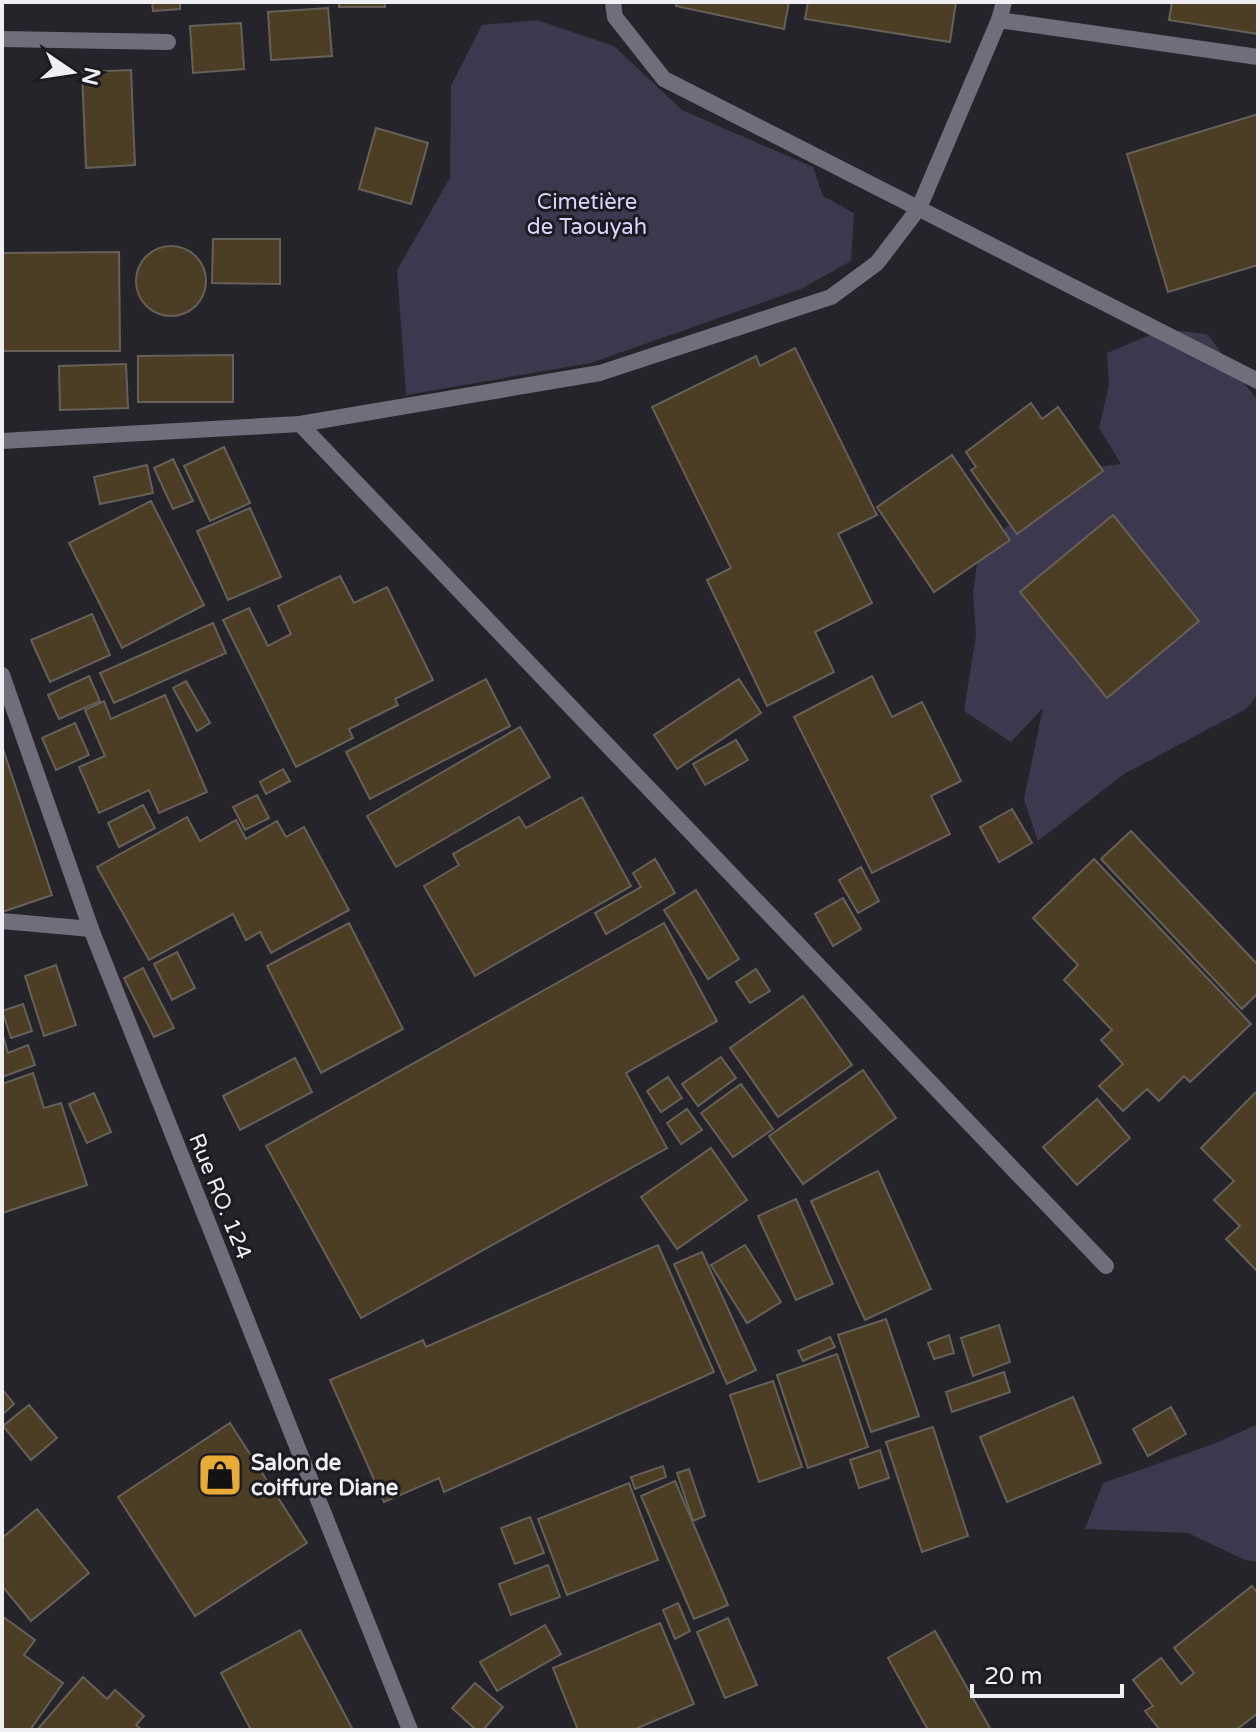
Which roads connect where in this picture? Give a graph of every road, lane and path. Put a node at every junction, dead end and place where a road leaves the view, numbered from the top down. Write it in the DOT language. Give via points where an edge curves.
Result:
graph roads {
  1 [pos="613,2"];
  2 [pos="1004,2"];
  3 [pos="999,20"];
  4 [pos="2,39"];
  5 [pos="168,42"];
  6 [pos="1258,57"];
  7 [pos="919,208"];
  8 [pos="1258,381"];
  9 [pos="300,424"];
  10 [pos="2,441"];
  11 [pos="2,675"];
  12 [pos="2,921"];
  13 [pos="91,929"];
  14 [pos="1106,1266"];
  15 [pos="410,1730"];
  1 -- 7 [label="street" via="615,17 664,79"];
  2 -- 3 [label="street"];
  3 -- 6 [label="street"];
  3 -- 7 [label="street"];
  4 -- 5 [label="street"];
  7 -- 8 [label="street"];
  7 -- 9 [label="street" via="877,263 831,297 600,373"];
  9 -- 10 [label="street"];
  9 -- 14 [label="street"];
  11 -- 13 [label="street, Rue RO. 124"];
  12 -- 13 [label="street"];
  13 -- 15 [label="street, Rue RO. 124"];
}
